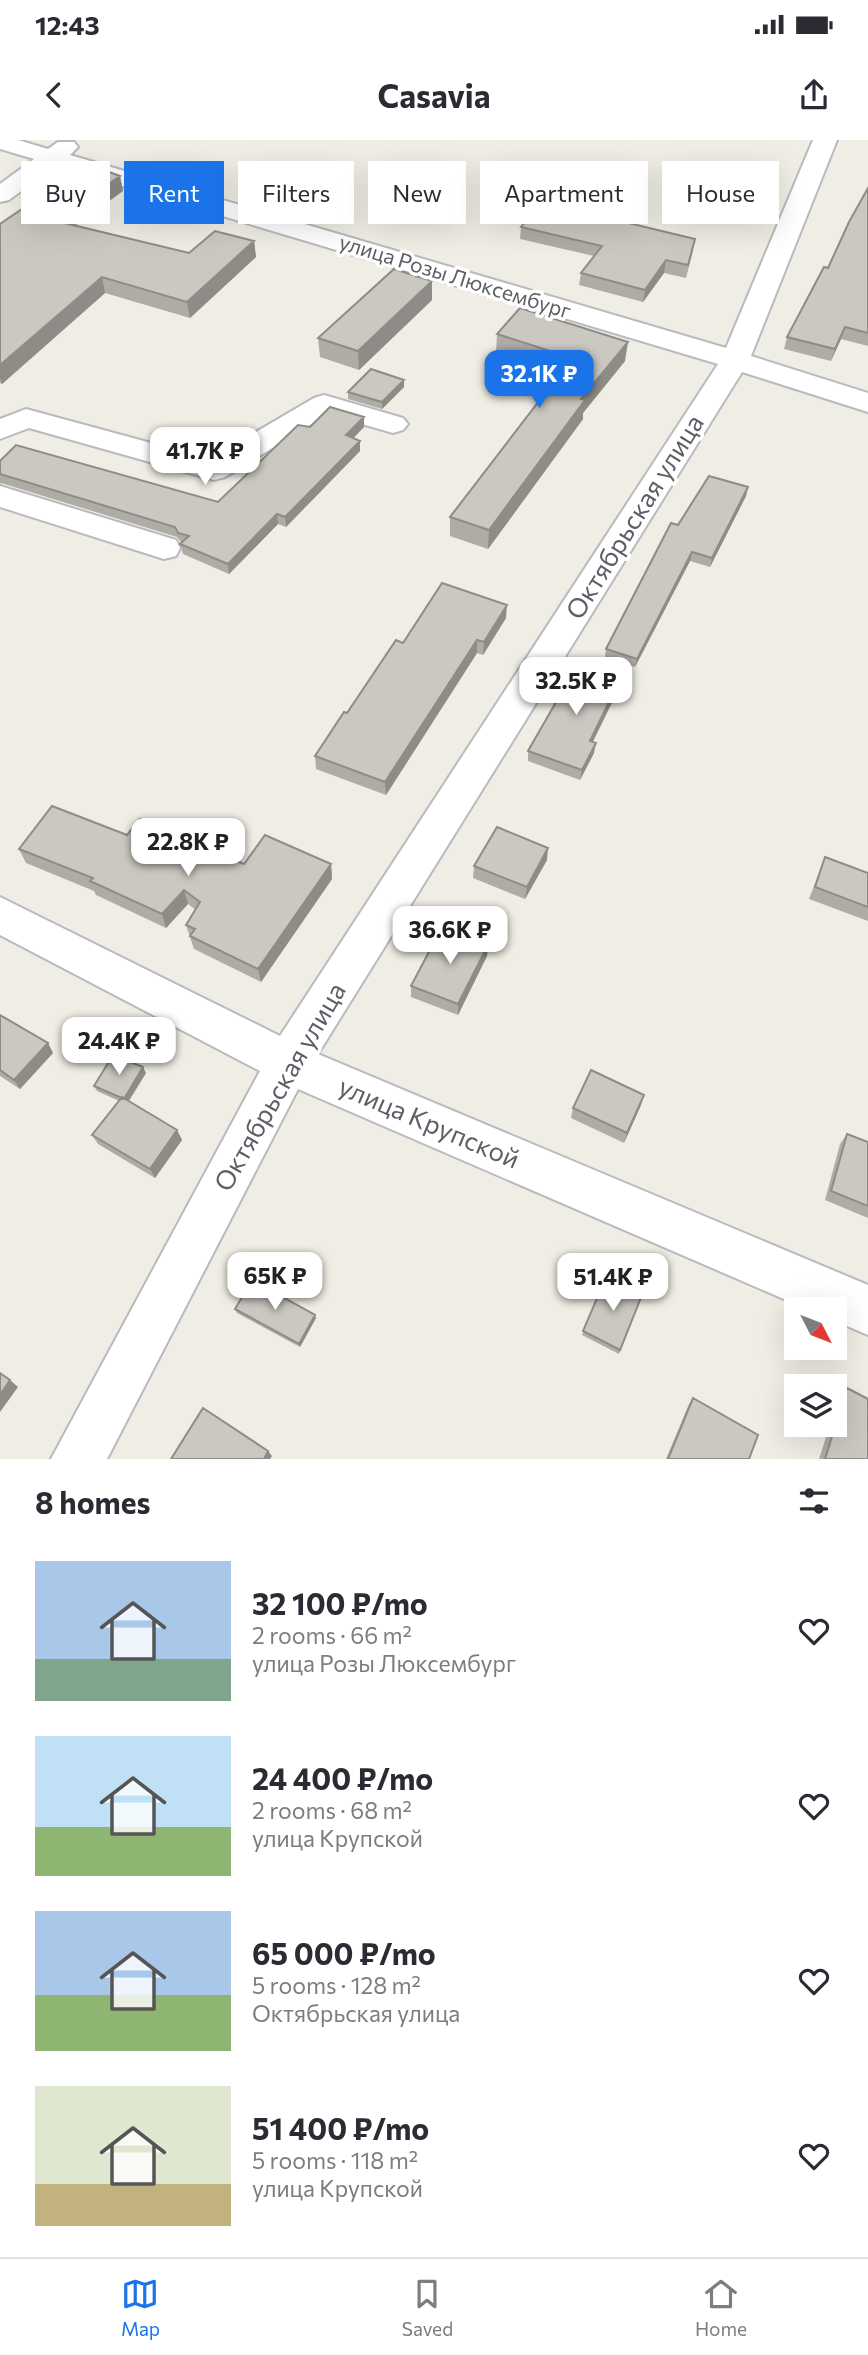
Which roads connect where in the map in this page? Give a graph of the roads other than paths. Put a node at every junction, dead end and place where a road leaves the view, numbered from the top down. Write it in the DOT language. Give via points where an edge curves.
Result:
graph roads {
  1 [pos="75,140"];
  2 [pos="825,140"];
  3 [pos="0,142"];
  4 [pos="51,157"];
  5 [pos="0,195"];
  6 [pos="735,360"];
  7 [pos="868,403"];
  8 [pos="393,424"];
  9 [pos="0,430"];
  10 [pos="0,496"];
  11 [pos="164,548"];
  12 [pos="0,915"];
  13 [pos="288,1063"];
  14 [pos="868,1310"];
  15 [pos="78,1459"];
  1 -- 4 [label="street"];
  2 -- 6 [label="street, Октябрьская улица"];
  3 -- 4 [label="street, улица Розы Люксембург"];
  4 -- 5 [label="street"];
  4 -- 6 [label="street, улица Розы Люксембург"];
  6 -- 7 [label="street, улица Розы Люксембург"];
  6 -- 13 [label="street, Октябрьская улица"];
  8 -- 9 [label="street" via="324,404 214,470 26,418"];
  10 -- 11 [label="street"];
  12 -- 13 [label="street, улица Крупской"];
  13 -- 14 [label="street, улица Крупской"];
  13 -- 15 [label="street, Октябрьская улица"];
}
